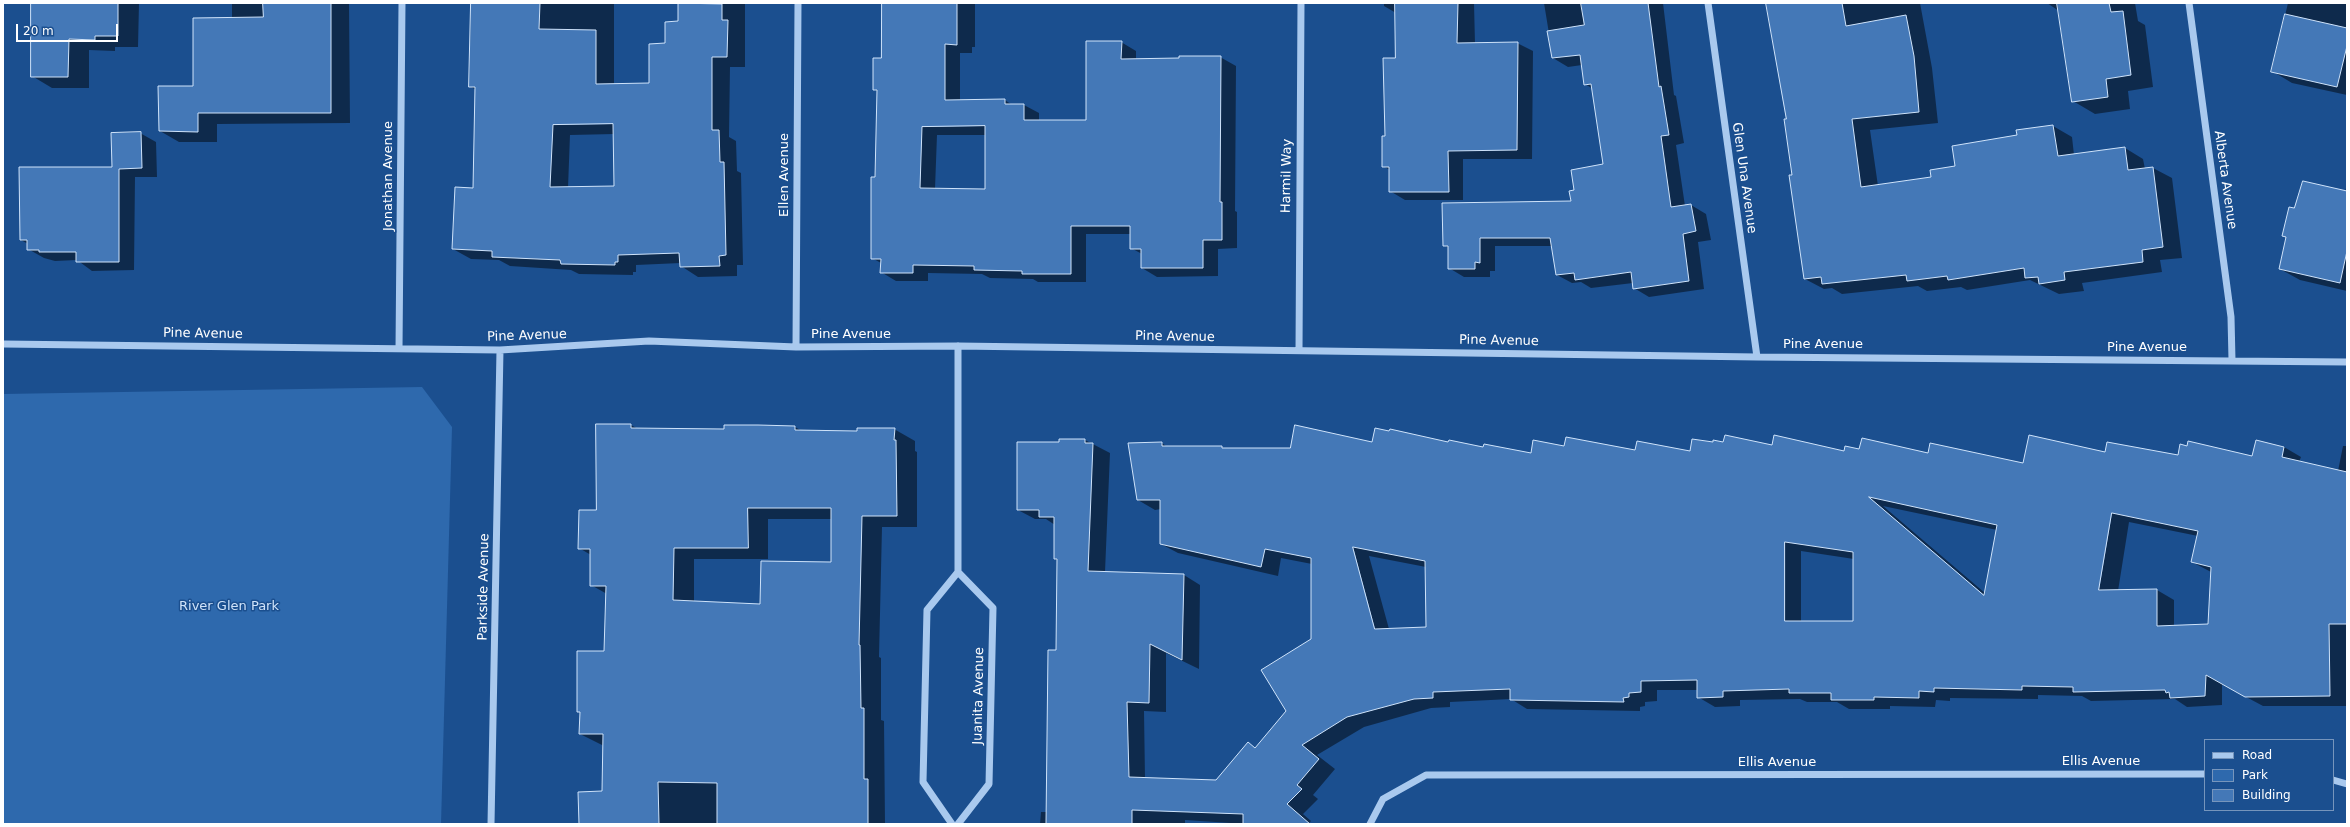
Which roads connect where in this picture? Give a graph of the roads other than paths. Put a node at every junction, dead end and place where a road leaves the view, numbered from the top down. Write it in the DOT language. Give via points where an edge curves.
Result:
graph roads {
  1 [pos="402,3"];
  2 [pos="798,3"];
  3 [pos="1301,3"];
  4 [pos="1708,3"];
  5 [pos="2189,3"];
  6 [pos="3,344"];
  7 [pos="958,346"];
  8 [pos="796,347"];
  9 [pos="399,349"];
  10 [pos="500,350"];
  11 [pos="1299,350"];
  12 [pos="1757,357"];
  13 [pos="2232,360"];
  14 [pos="2347,362"];
  15 [pos="958,572"];
  16 [pos="2204,774"];
  17 [pos="2334,780"];
  18 [pos="2347,784"];
  19 [pos="491,824"];
  20 [pos="952,824"];
  21 [pos="958,824"];
  22 [pos="1370,824"];
  1 -- 9 [label="street, Jonathan Avenue"];
  2 -- 8 [label="street, Ellen Avenue"];
  3 -- 11 [label="street, Harmil Way"];
  4 -- 12 [label="street, Glen Una Avenue"];
  5 -- 13 [label="street, Alberta Avenue" via="2231,317"];
  6 -- 9 [label="street, Pine Avenue"];
  7 -- 8 [label="street, Pine Avenue"];
  7 -- 11 [label="street, Pine Avenue"];
  7 -- 15 [label="street"];
  8 -- 10 [label="street, Pine Avenue" via="649,341"];
  9 -- 10 [label="street, Pine Avenue"];
  10 -- 19 [label="street, Parkside Avenue"];
  11 -- 12 [label="street, Pine Avenue"];
  12 -- 13 [label="street, Pine Avenue"];
  13 -- 14 [label="street, Pine Avenue"];
  15 -- 20 [label="street" via="927,610 926,641 923,782"];
  15 -- 21 [label="street, Juanita Avenue" via="994,608 989,784"];
  16 -- 22 [label="street, Ellis Avenue" via="1426,775 1383,799"];
  17 -- 18 [label="street"];
}
